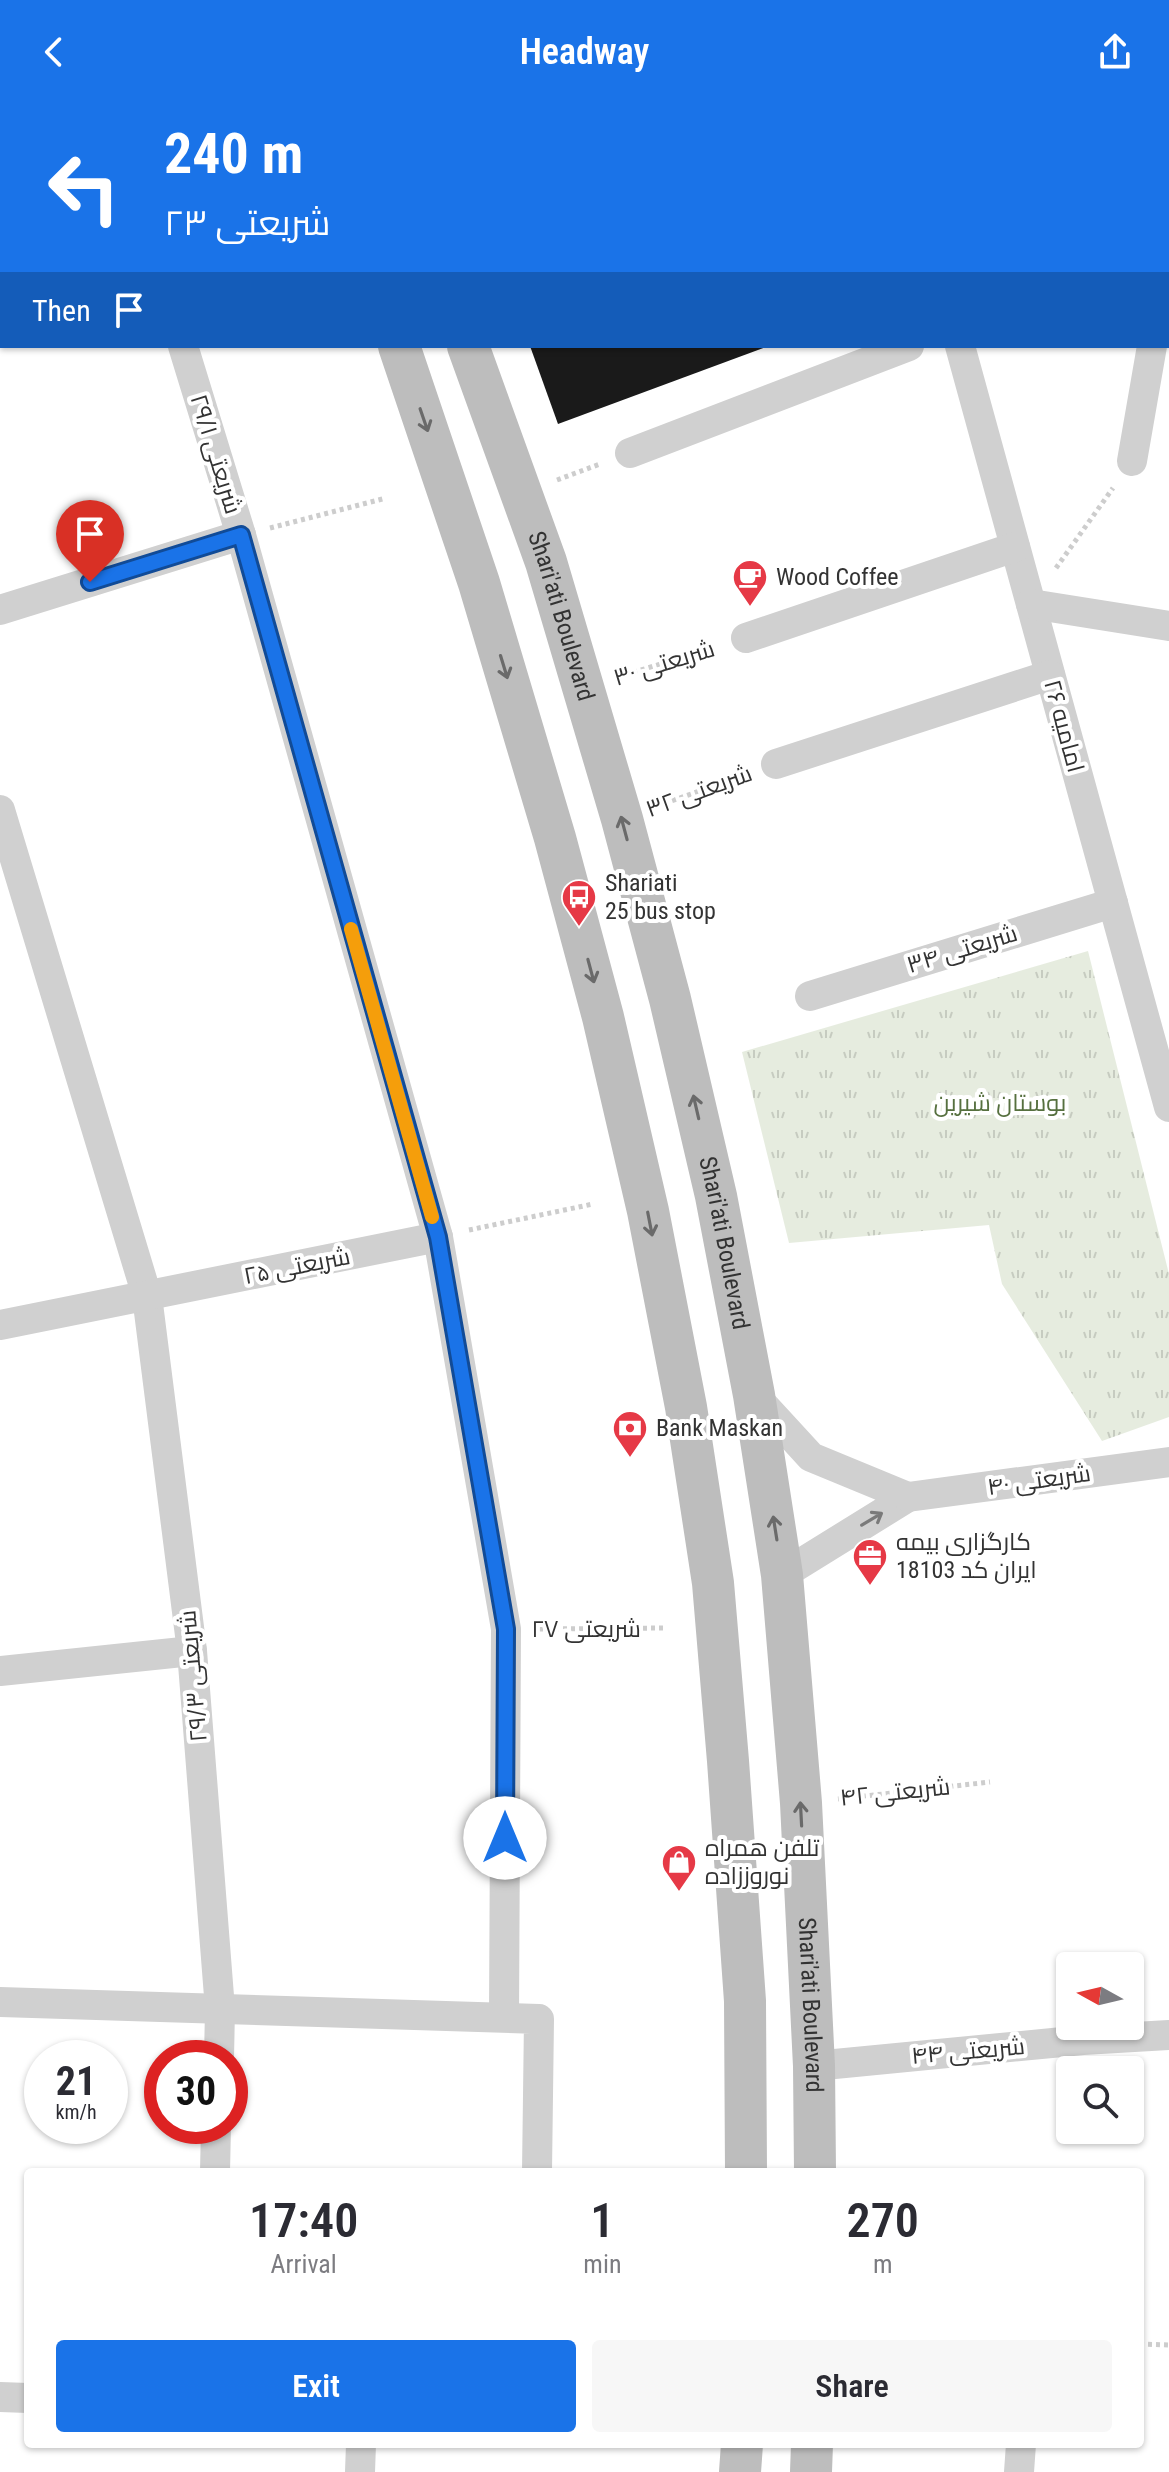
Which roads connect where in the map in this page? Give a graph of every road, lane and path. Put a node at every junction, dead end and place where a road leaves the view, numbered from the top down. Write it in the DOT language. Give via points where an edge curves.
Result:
graph roads {
  1 [pos="184,348"];
  2 [pos="400,348"];
  3 [pos="469,348"];
  4 [pos="904,348"];
  5 [pos="961,348"];
  6 [pos="1152,348"];
  7 [pos="630,453"];
  8 [pos="1132,461"];
  9 [pos="523,493"];
  10 [pos="386,498"];
  11 [pos="241,535"];
  12 [pos="1015,547"];
  13 [pos="1031,604"];
  14 [pos="0,610"];
  15 [pos="1169,626"];
  16 [pos="746,638"];
  17 [pos="1050,675"];
  18 [pos="583,688"];
  19 [pos="776,764"];
  20 [pos="0,810"];
  21 [pos="622,819"];
  22 [pos="1113,903"];
  23 [pos="810,996"];
  24 [pos="1169,1107"];
  25 [pos="593,1204"];
  26 [pos="438,1237"];
  27 [pos="147,1296"];
  28 [pos="0,1325"];
  29 [pos="754,1395"];
  30 [pos="1169,1462"];
  31 [pos="908,1497"];
  32 [pos="782,1575"];
  33 [pos="666,1628"];
  34 [pos="506,1629"];
  35 [pos="192,1651"];
  36 [pos="0,1671"];
  37 [pos="990,1782"];
  38 [pos="801,1803"];
  39 [pos="0,2002"];
  40 [pos="220,2009"];
  41 [pos="504,2017"];
  42 [pos="1169,2035"];
  43 [pos="219,2040"];
  44 [pos="814,2066"];
  45 [pos="216,2144"];
  46 [pos="215,2168"];
  47 [pos="537,2168"];
  48 [pos="746,2168"];
  49 [pos="815,2168"];
  50 [pos="1144,2344"];
  51 [pos="1169,2345"];
  52 [pos="0,2397"];
  53 [pos="24,2398"];
  54 [pos="361,2448"];
  55 [pos="742,2448"];
  56 [pos="812,2448"];
  57 [pos="1021,2448"];
  58 [pos="360,2472"];
  59 [pos="740,2472"];
  60 [pos="811,2472"];
  61 [pos="1019,2472"];
  1 -- 11 [label="street, شریعتی ۲۹/۱"];
  2 -- 48 [label="main road, one-way" via="479,583 563,868 648,1211 686,1407 713,1583 728,1761 745,2001"];
  3 -- 9 [label="main road, Shari'ati Boulevard"];
  4 -- 7 [label="street"];
  5 -- 12 [label="street, امامیه ۲۶"];
  6 -- 8 [label="street"];
  7 -- 9 [label="path"];
  8 -- 13 [label="path"];
  9 -- 18 [label="main road, Shari'ati Boulevard"];
  10 -- 11 [label="path"];
  11 -- 14 [label="street"];
  11 -- 26 [label="street, شریعتی ۲۹/۱"];
  12 -- 13 [label="street, امامیه ۲۶"];
  12 -- 16 [label="street"];
  13 -- 15 [label="street"];
  13 -- 17 [label="street, امامیه ۲۶"];
  16 -- 18 [label="path, شریعتی ۳۰"];
  17 -- 19 [label="street"];
  17 -- 22 [label="street, امامیه ۲۶"];
  18 -- 21 [label="main road, Shari'ati Boulevard"];
  19 -- 21 [label="path, شریعتی ۳۲"];
  20 -- 27 [label="street, شریعتی ۲۹/۳"];
  29 -- 21 [label="main road, Shari'ati Boulevard, one-way" via="716,1196"];
  22 -- 23 [label="street, شریعتی ۳۴"];
  22 -- 24 [label="street, امامیه ۲۶"];
  25 -- 26 [label="path"];
  26 -- 27 [label="street, شریعتی ۲۵"];
  26 -- 34 [label="street, شریعتی ۲۹/۱"];
  27 -- 28 [label="street, شریعتی ۲۵"];
  27 -- 35 [label="street, شریعتی ۲۹/۳"];
  29 -- 31 [label="street" via="811,1457"];
  32 -- 29 [label="main road, Shari'ati Boulevard, one-way"];
  30 -- 31 [label="street, شریعتی ۴۰"];
  32 -- 31 [label="street, شریعتی ۴۰, one-way"];
  32 -- 38 [label="main road, Shari'ati Boulevard"];
  33 -- 34 [label="path, شریعتی ۲۷"];
  34 -- 41 [label="street, شریعتی ۲۹/۱"];
  35 -- 36 [label="street"];
  35 -- 40 [label="street, شریعتی ۲۹/۳"];
  37 -- 38 [label="path, شریعتی ۴۲"];
  44 -- 38 [label="main road, Shari'ati Boulevard, one-way"];
  39 -- 40 [label="street"];
  40 -- 41 [label="street"];
  40 -- 43 [label="street, شریعتی ۲۹/۳"];
  41 -- 47 [label="street" via="539,2019"];
  42 -- 44 [label="street, شریعتی ۴۴"];
  44 -- 49 [label="main road, Shari'ati Boulevard"];
  45 -- 46 [label="street"];
  50 -- 51 [label="path"];
  52 -- 53 [label="street"];
  54 -- 58 [label="street"];
  55 -- 59 [label="main road"];
  56 -- 60 [label="main road"];
  57 -- 61 [label="street"];
}
